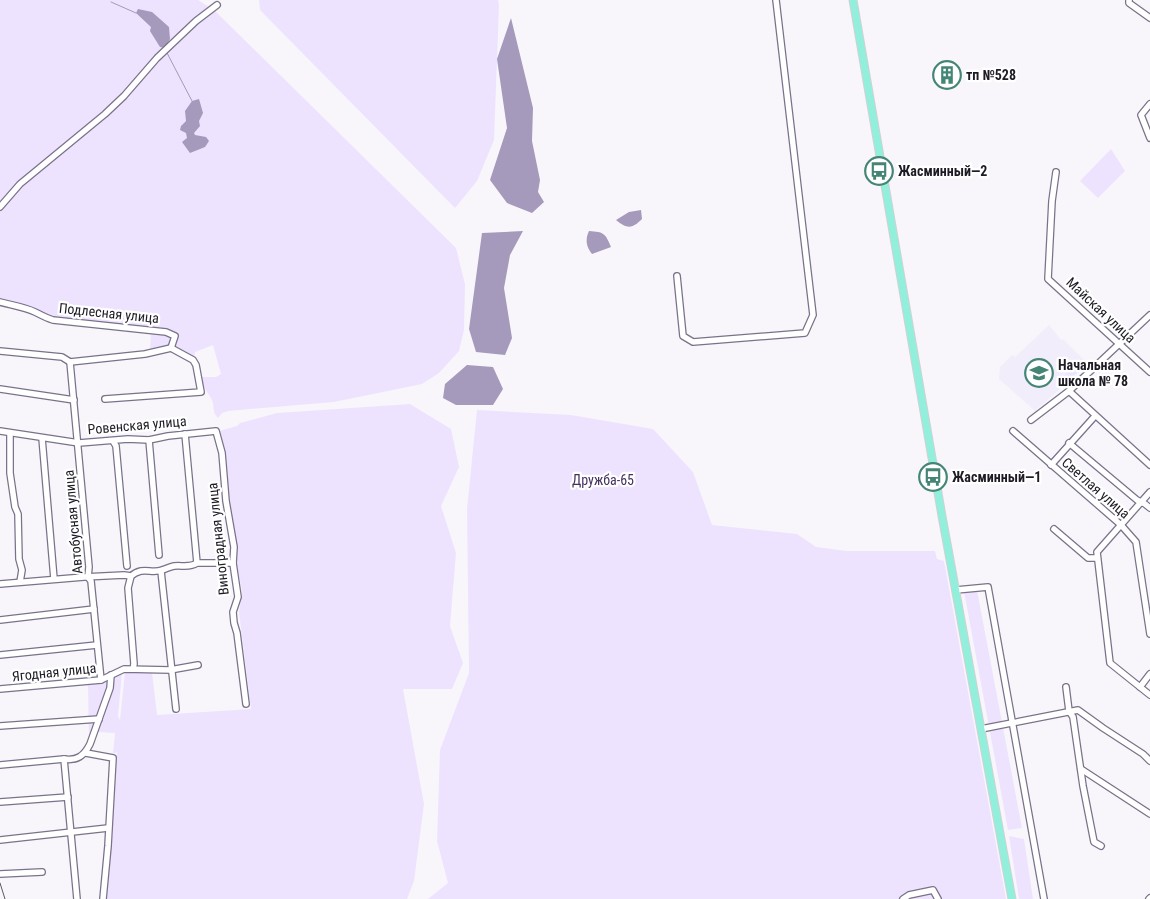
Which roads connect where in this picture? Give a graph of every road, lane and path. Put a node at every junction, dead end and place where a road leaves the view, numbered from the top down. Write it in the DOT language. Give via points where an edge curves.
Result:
graph roads {
  1 [pos="776,0"];
  2 [pos="853,0"];
  3 [pos="1129,0"];
  4 [pos="217,5"];
  5 [pos="1150,18"];
  6 [pos="1150,104"];
  7 [pos="1150,138"];
  8 [pos="1056,172"];
  9 [pos="0,207"];
  10 [pos="677,276"];
  11 [pos="0,302"];
  12 [pos="1150,315"];
  13 [pos="1119,344"];
  14 [pos="171,348"];
  15 [pos="0,351"];
  16 [pos="70,362"];
  17 [pos="1150,372"];
  18 [pos="0,389"];
  19 [pos="1069,391"];
  20 [pos="105,398"];
  21 [pos="74,400"];
  22 [pos="1094,416"];
  23 [pos="1031,420"];
  24 [pos="0,431"];
  25 [pos="216,431"];
  26 [pos="1013,431"];
  27 [pos="10,434"];
  28 [pos="185,434"];
  29 [pos="42,438"];
  30 [pos="149,440"];
  31 [pos="113,441"];
  32 [pos="79,443"];
  33 [pos="1069,443"];
  34 [pos="1050,465"];
  35 [pos="1150,465"];
  36 [pos="1150,492"];
  37 [pos="1142,502"];
  38 [pos="1150,508"];
  39 [pos="1121,525"];
  40 [pos="1054,529"];
  41 [pos="159,555"];
  42 [pos="1097,555"];
  43 [pos="197,563"];
  44 [pos="233,563"];
  45 [pos="127,566"];
  46 [pos="160,571"];
  47 [pos="131,576"];
  48 [pos="88,577"];
  49 [pos="54,579"];
  50 [pos="20,582"];
  51 [pos="0,584"];
  52 [pos="956,590"];
  53 [pos="94,609"];
  54 [pos="0,620"];
  55 [pos="1150,634"];
  56 [pos="98,645"];
  57 [pos="0,655"];
  58 [pos="198,665"];
  59 [pos="133,669"];
  60 [pos="170,670"];
  61 [pos="1150,674"];
  62 [pos="111,675"];
  63 [pos="101,680"];
  64 [pos="1140,686"];
  65 [pos="1066,687"];
  66 [pos="0,690"];
  67 [pos="1150,695"];
  68 [pos="246,704"];
  69 [pos="176,709"];
  70 [pos="1069,711"];
  71 [pos="99,719"];
  72 [pos="1013,722"];
  73 [pos="0,726"];
  74 [pos="981,729"];
  75 [pos="86,753"];
  76 [pos="64,759"];
  77 [pos="1150,761"];
  78 [pos="0,764"];
  79 [pos="1081,769"];
  80 [pos="68,797"];
  81 [pos="0,802"];
  82 [pos="1150,814"];
  83 [pos="108,828"];
  84 [pos="70,833"];
  85 [pos="0,840"];
  86 [pos="1101,846"];
  87 [pos="42,872"];
  88 [pos="0,874"];
  89 [pos="77,899"];
  90 [pos="103,899"];
  91 [pos="903,899"];
  92 [pos="938,899"];
  93 [pos="1012,899"];
  94 [pos="1044,899"];
  1 -- 10 [label="street" via="814,315 805,332 693,342 683,336"];
  2 -- 52 [label="main road"];
  3 -- 5 [label="street"];
  4 -- 9 [label="street" via="157,58 105,114 20,184"];
  6 -- 7 [label="street" via="1141,115"];
  8 -- 13 [label="street, Майская улица" via="1048,279"];
  11 -- 14 [label="street, Подлесная улица" via="54,320 166,332 175,336"];
  12 -- 13 [label="street"];
  13 -- 17 [label="street, Майская улица"];
  13 -- 19 [label="street"];
  14 -- 16 [label="street"];
  14 -- 20 [label="street" via="193,360 201,392"];
  15 -- 16 [label="street" via="62,357"];
  16 -- 21 [label="street, Автобусная улица"];
  18 -- 21 [label="street"];
  19 -- 22 [label="street"];
  19 -- 23 [label="street"];
  21 -- 32 [label="street, Автобусная улица"];
  22 -- 33 [label="street"];
  22 -- 35 [label="street"];
  24 -- 27 [label="street, Ровенская улица"];
  25 -- 28 [label="street, Ровенская улица"];
  25 -- 44 [label="street, Виноградная улица" via="222,453 225,496 234,546"];
  26 -- 34 [label="street, Светлая улица"];
  27 -- 29 [label="street, Ровенская улица"];
  27 -- 50 [label="street" via="10,473 18,514 22,570"];
  28 -- 30 [label="street, Ровенская улица"];
  28 -- 43 [label="street"];
  29 -- 32 [label="street, Ровенская улица"];
  29 -- 49 [label="street"];
  30 -- 31 [label="street, Ровенская улица"];
  30 -- 41 [label="street"];
  31 -- 32 [label="street, Ровенская улица"];
  31 -- 45 [label="street"];
  32 -- 48 [label="street, Автобусная улица"];
  33 -- 34 [label="street"];
  33 -- 37 [label="street"];
  34 -- 39 [label="street, Светлая улица"];
  36 -- 37 [label="street"];
  37 -- 38 [label="street"];
  37 -- 39 [label="street"];
  39 -- 42 [label="street"];
  39 -- 55 [label="street, Светлая улица" via="1136,542"];
  40 -- 42 [label="street" via="1088,558"];
  42 -- 64 [label="street" via="1110,663"];
  43 -- 44 [label="street"];
  43 -- 46 [label="street"];
  44 -- 68 [label="street, Виноградная улица" via="238,597 233,612"];
  46 -- 47 [label="street" via="145,570"];
  46 -- 60 [label="street"];
  47 -- 48 [label="street"];
  47 -- 59 [label="street" via="128,588"];
  48 -- 49 [label="street"];
  48 -- 53 [label="street, Автобусная улица"];
  49 -- 50 [label="street"];
  50 -- 51 [label="street"];
  52 -- 72 [label="street" via="988,587"];
  52 -- 74 [label="main road"];
  53 -- 54 [label="street"];
  53 -- 56 [label="street, Автобусная улица"];
  56 -- 57 [label="street"];
  56 -- 63 [label="street, Автобусная улица"];
  58 -- 60 [label="street, Ягодная улица"];
  59 -- 60 [label="street, Ягодная улица"];
  59 -- 62 [label="street, Ягодная улица"];
  60 -- 69 [label="street"];
  61 -- 64 [label="street"];
  62 -- 63 [label="street, Ягодная улица"];
  62 -- 71 [label="street"];
  63 -- 66 [label="street, Ягодная улица"];
  64 -- 67 [label="street"];
  65 -- 70 [label="street"];
  70 -- 72 [label="street"];
  70 -- 77 [label="street" via="1078,710"];
  70 -- 79 [label="street" via="1073,717"];
  71 -- 73 [label="street"];
  71 -- 75 [label="street"];
  72 -- 74 [label="street"];
  72 -- 94 [label="street"];
  74 -- 93 [label="main road"];
  75 -- 76 [label="street" via="72,760"];
  75 -- 83 [label="street" via="113,758"];
  76 -- 78 [label="street"];
  76 -- 80 [label="street"];
  79 -- 82 [label="street"];
  79 -- 86 [label="street" via="1094,842"];
  80 -- 81 [label="street"];
  80 -- 84 [label="street"];
  83 -- 84 [label="street"];
  83 -- 90 [label="street"];
  84 -- 85 [label="street"];
  84 -- 89 [label="street"];
  87 -- 88 [label="street"];
  91 -- 92 [label="street" via="909,894 933,890"];
}
